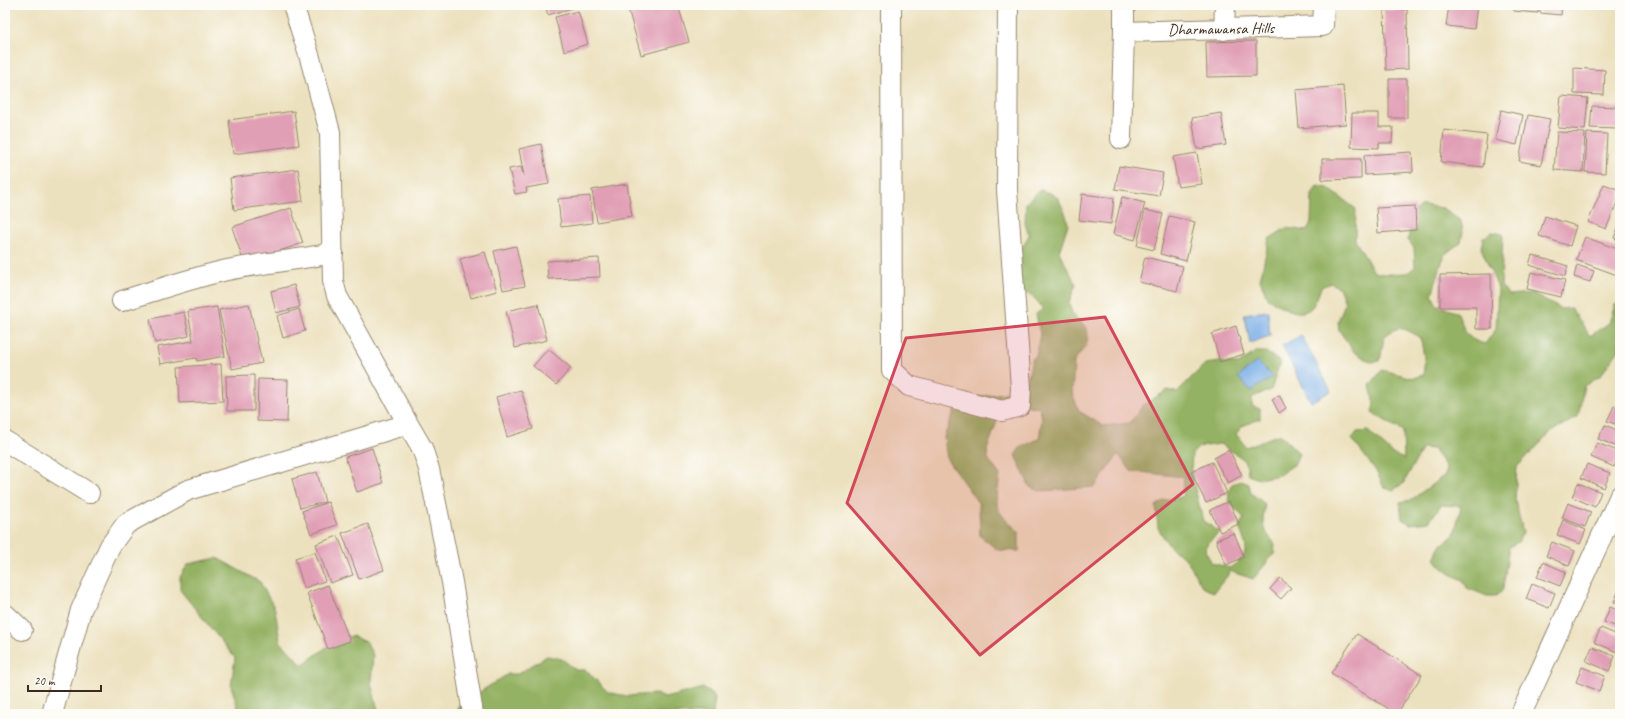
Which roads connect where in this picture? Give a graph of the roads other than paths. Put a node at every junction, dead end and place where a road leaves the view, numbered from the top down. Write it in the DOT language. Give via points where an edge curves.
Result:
graph roads {
  1 [pos="293,5"];
  2 [pos="891,5"];
  3 [pos="1008,5"];
  4 [pos="1124,5"];
  5 [pos="1225,5"];
  6 [pos="1324,5"];
  7 [pos="1224,30"];
  8 [pos="1124,32"];
  9 [pos="1121,139"];
  10 [pos="333,253"];
  11 [pos="122,301"];
  12 [pos="408,424"];
  13 [pos="5,441"];
  14 [pos="89,493"];
  15 [pos="1620,496"];
  16 [pos="5,614"];
  17 [pos="22,630"];
  18 [pos="52,714"];
  19 [pos="473,714"];
  20 [pos="1522,714"];
  1 -- 10 [label="street" via="330,132"];
  2 -- 3 [label="street" via="892,370 909,386 1002,410 1020,406 1021,388 1007,190"];
  4 -- 8 [label="street"];
  5 -- 7 [label="street"];
  6 -- 7 [label="street, Dharmawansa Hills" via="1323,26"];
  7 -- 8 [label="street, Dharmawansa Hills"];
  8 -- 9 [label="street"];
  10 -- 11 [label="street" via="229,270"];
  10 -- 12 [label="street" via="336,296"];
  12 -- 18 [label="street" via="188,490 126,524 110,546 81,610"];
  12 -- 19 [label="street" via="422,448 429,469 452,582"];
  13 -- 14 [label="street"];
  15 -- 20 [label="street"];
  16 -- 17 [label="street"];
}
